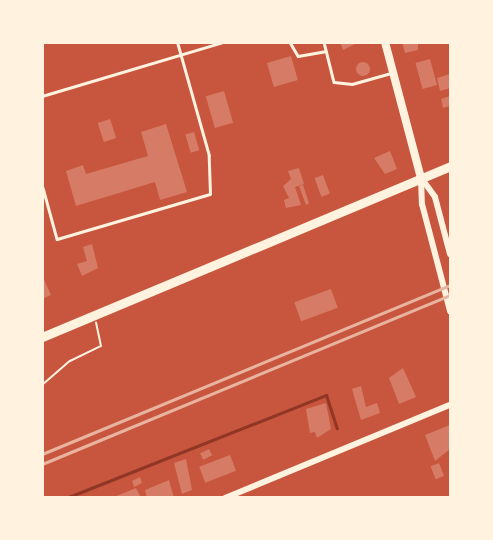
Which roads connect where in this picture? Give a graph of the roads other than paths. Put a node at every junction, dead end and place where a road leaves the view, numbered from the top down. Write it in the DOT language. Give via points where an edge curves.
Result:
graph roads {
  1 [pos="177,42"];
  2 [pos="223,42"];
  3 [pos="290,42"];
  4 [pos="324,42"];
  5 [pos="385,42"];
  6 [pos="326,51"];
  7 [pos="181,56"];
  8 [pos="392,72"];
  9 [pos="42,96"];
  10 [pos="450,166"];
  11 [pos="421,178"];
  12 [pos="42,184"];
  13 [pos="450,254"];
  14 [pos="450,312"];
  15 [pos="42,337"];
  16 [pos="450,405"];
  17 [pos="225,498"];
  1 -- 7 [label="lane"];
  2 -- 7 [label="lane"];
  3 -- 6 [label="lane" via="298,56"];
  4 -- 6 [label="lane"];
  5 -- 8 [label="main road"];
  6 -- 8 [label="lane" via="334,82 352,84"];
  7 -- 9 [label="lane"];
  7 -- 12 [label="lane" via="209,156 210,194 57,239"];
  8 -- 11 [label="main road"];
  10 -- 11 [label="highway"];
  11 -- 13 [label="street" via="435,197"];
  11 -- 14 [label="street" via="422,204"];
  11 -- 15 [label="highway"];
  16 -- 17 [label="street"];
}
